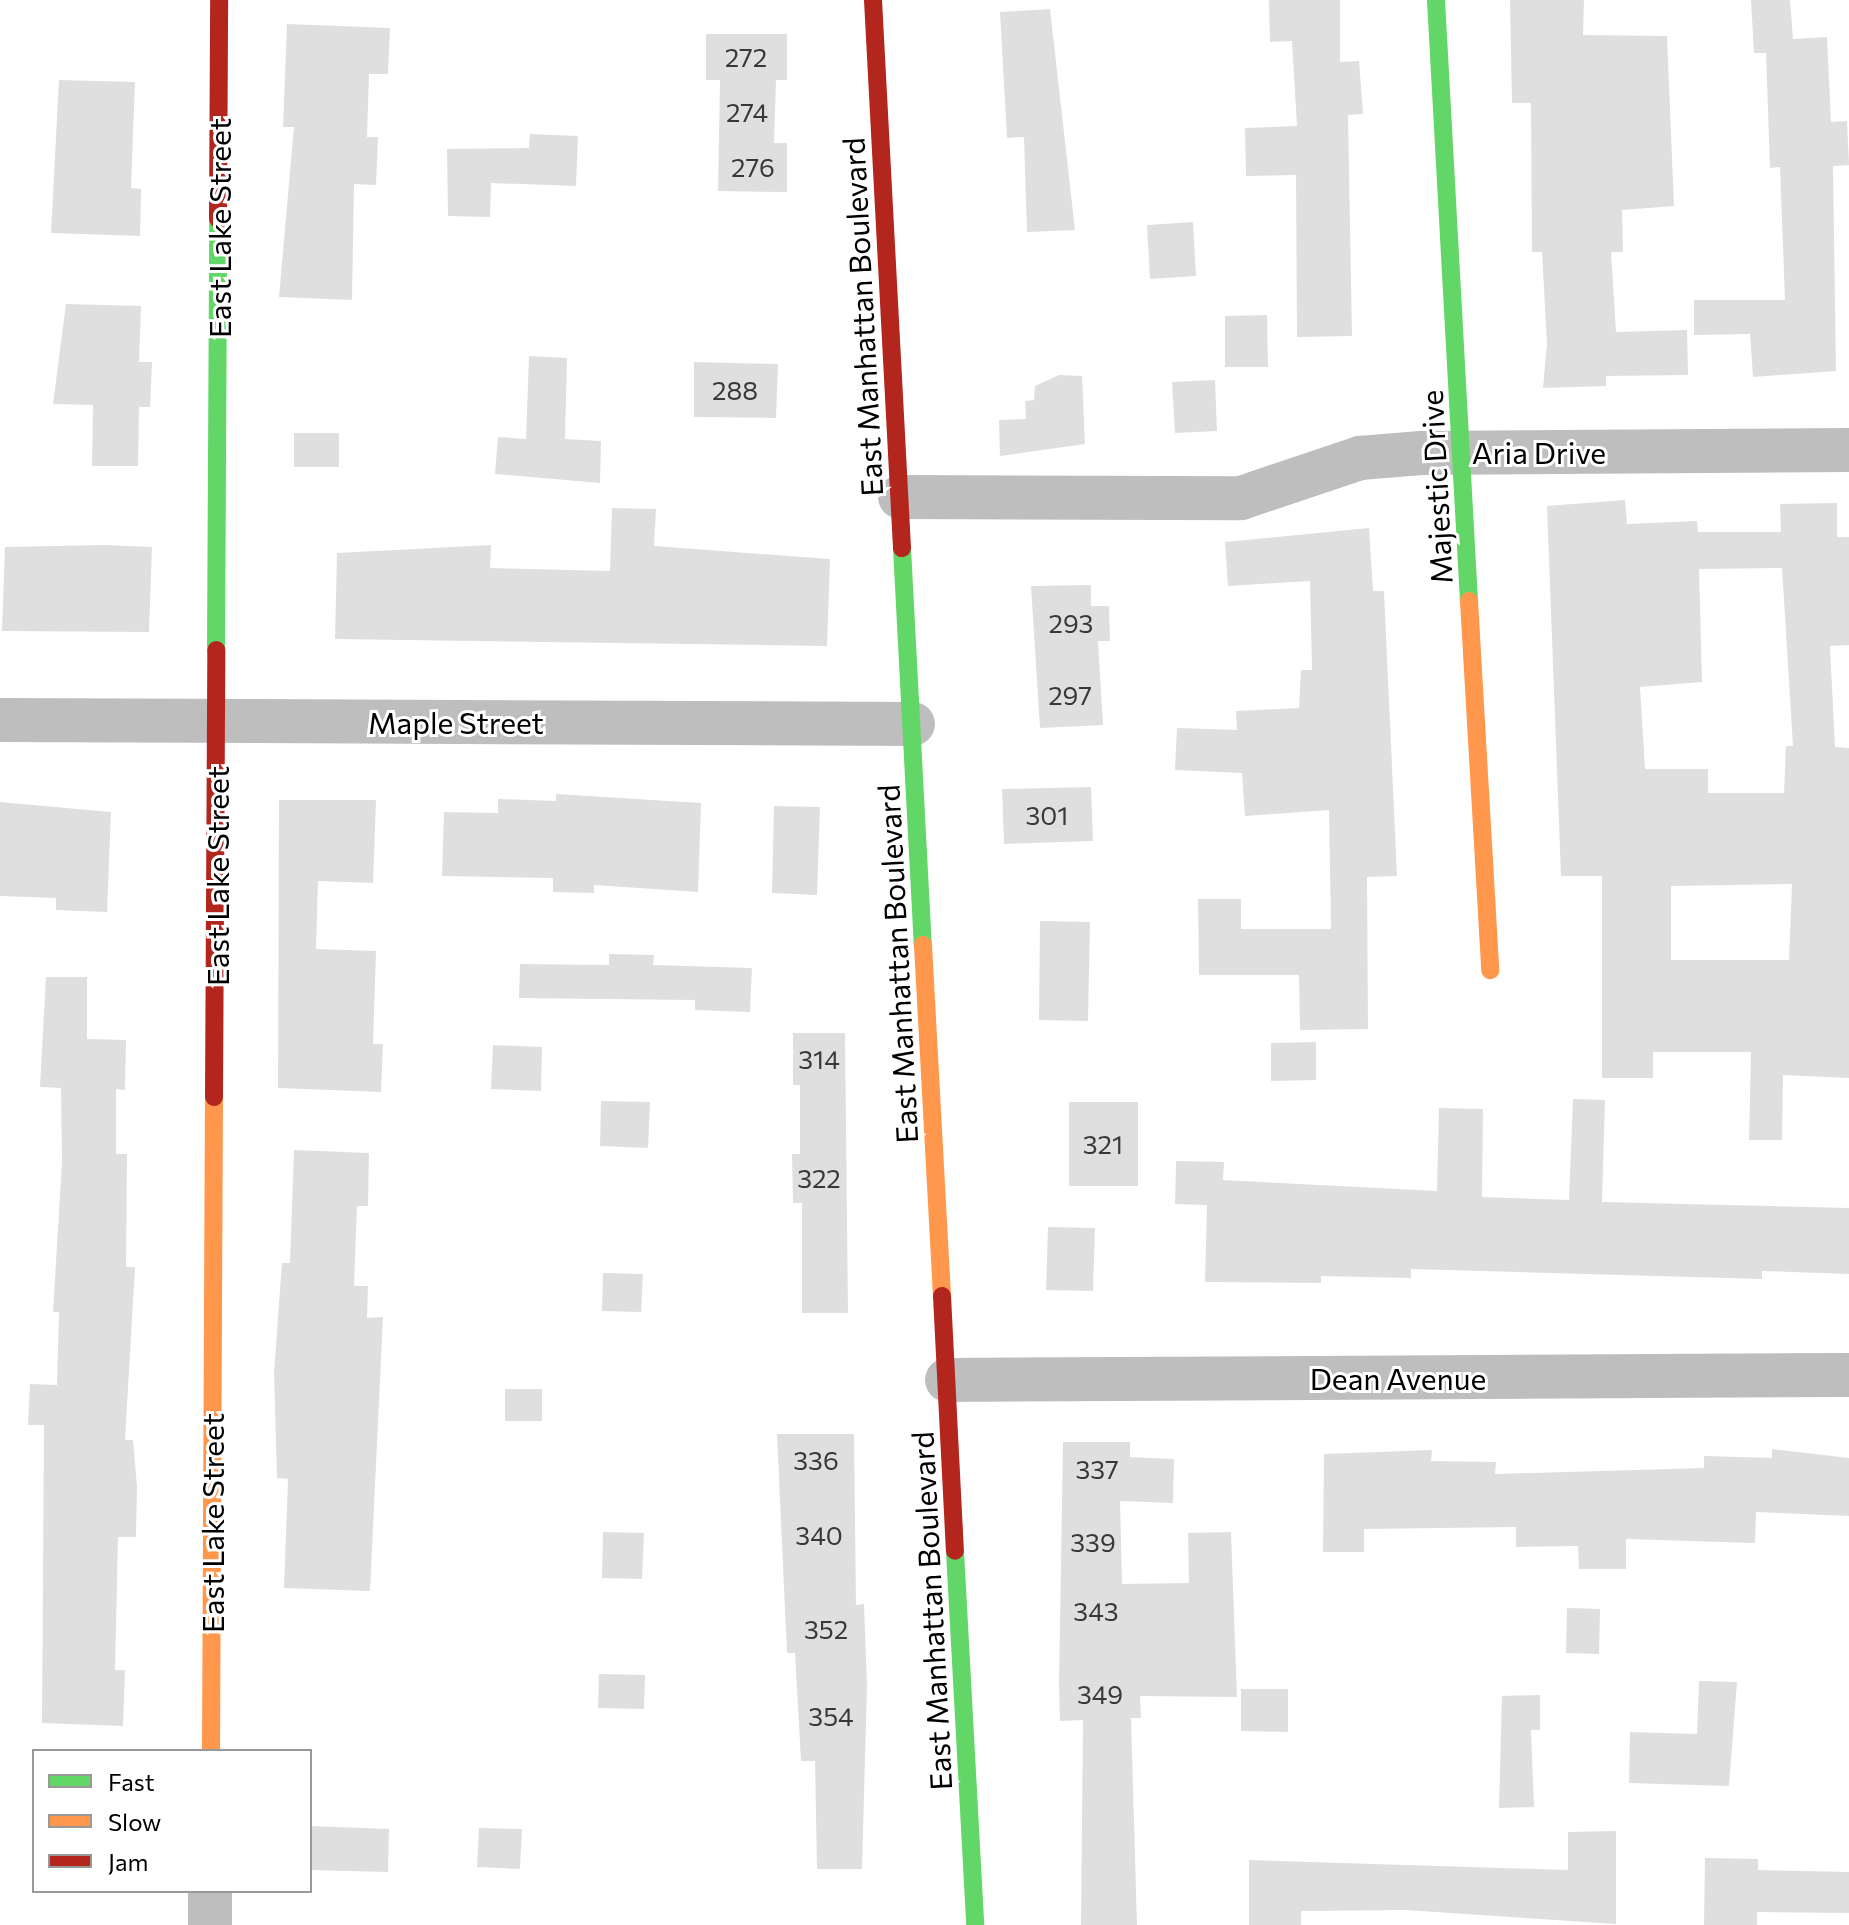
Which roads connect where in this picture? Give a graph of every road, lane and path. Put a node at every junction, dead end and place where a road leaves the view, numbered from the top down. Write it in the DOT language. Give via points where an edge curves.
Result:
graph roads {
  1 [pos="219,0"];
  2 [pos="873,0"];
  3 [pos="1436,0"];
  4 [pos="1849,450"];
  5 [pos="1462,452"];
  6 [pos="900,497"];
  7 [pos="0,720"];
  8 [pos="218,721"];
  9 [pos="913,724"];
  10 [pos="1490,970"];
  11 [pos="1849,1375"];
  12 [pos="947,1380"];
  13 [pos="211,1749"];
  14 [pos="210,1893"];
  15 [pos="210,1925"];
  16 [pos="975,1925"];
  1 -- 8 [label="street, East Lake Street"];
  2 -- 6 [label="street, East Manhattan Boulevard"];
  3 -- 5 [label="street, Majestic Drive"];
  4 -- 5 [label="street, Aria Drive"];
  5 -- 6 [label="street, Aria Drive" via="1360,458 1241,498"];
  5 -- 10 [label="street, Majestic Drive"];
  6 -- 9 [label="street, East Manhattan Boulevard"];
  7 -- 8 [label="street, Maple Street"];
  8 -- 9 [label="street, Maple Street"];
  8 -- 13 [label="street, East Lake Street"];
  9 -- 12 [label="street, East Manhattan Boulevard"];
  11 -- 12 [label="street, Dean Avenue"];
  12 -- 16 [label="street, East Manhattan Boulevard"];
  14 -- 15 [label="street"];
}
